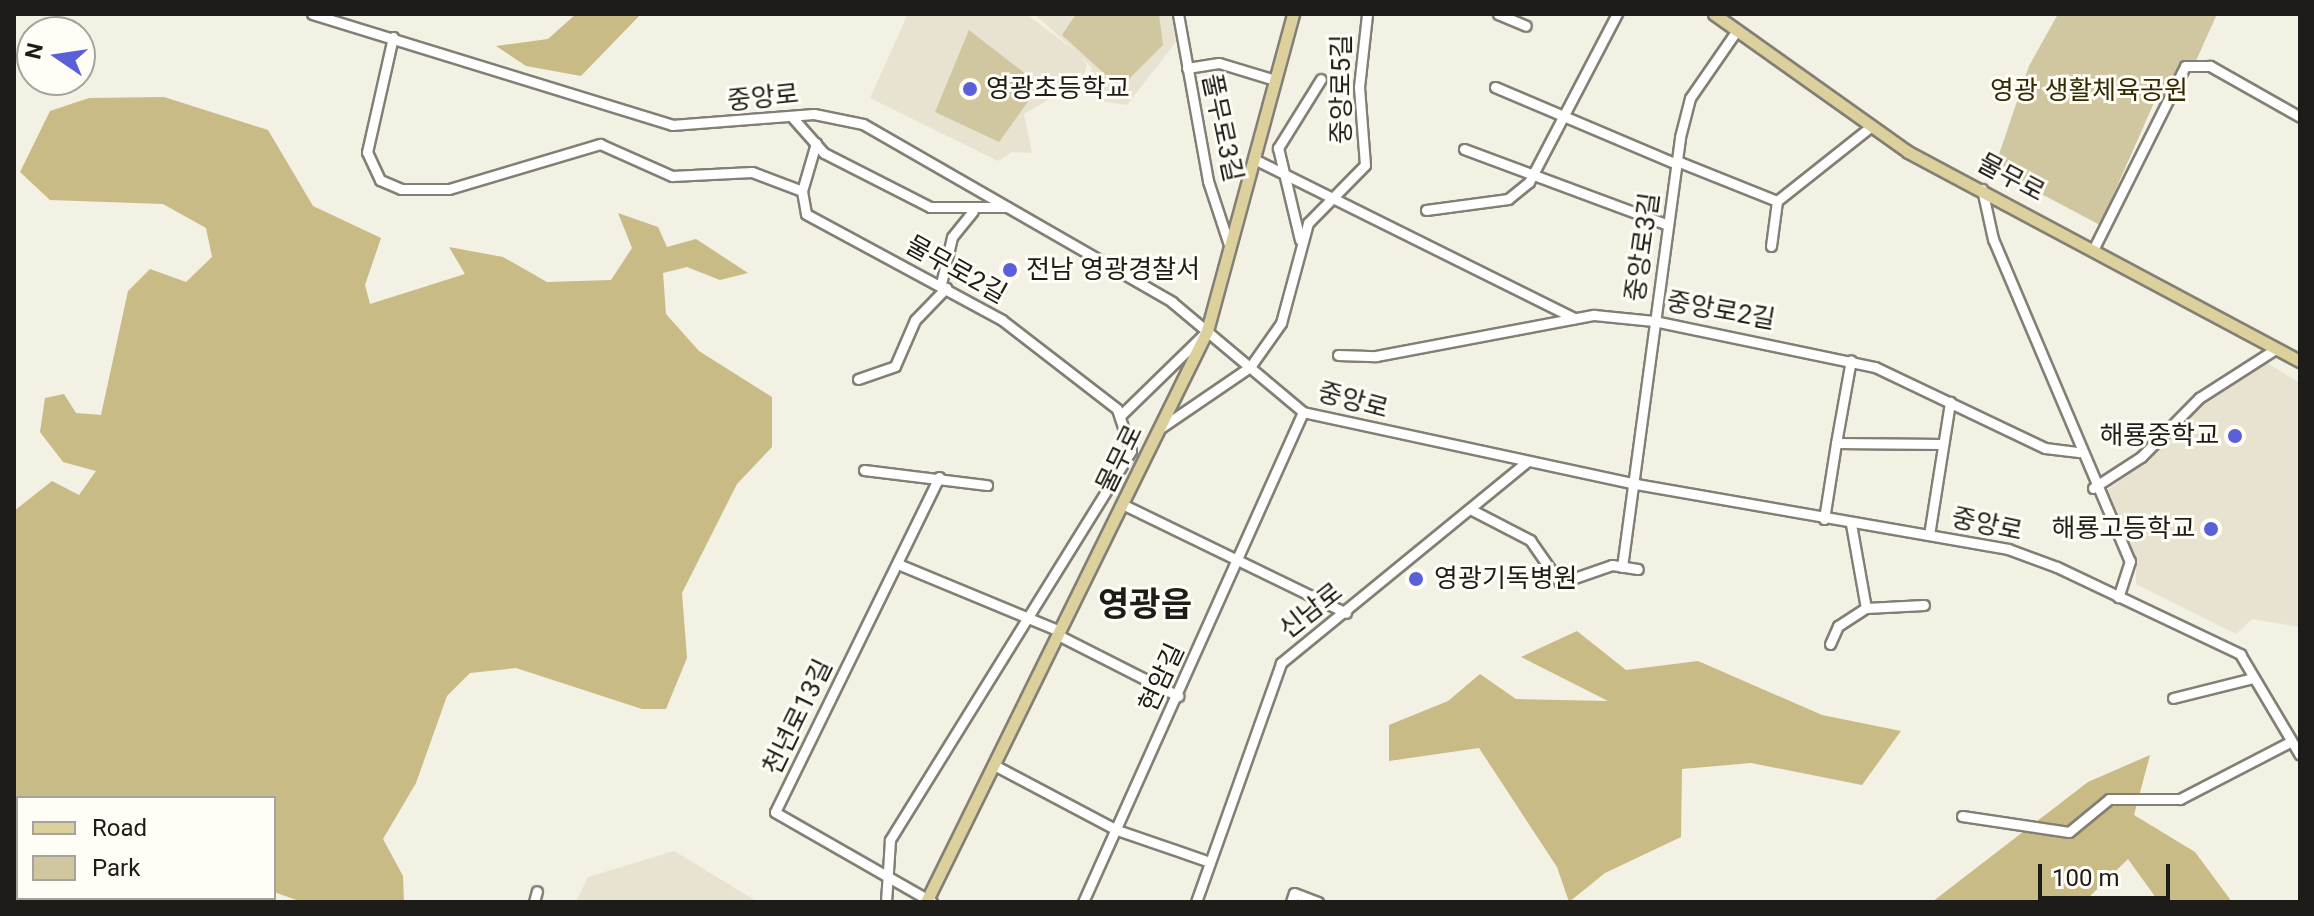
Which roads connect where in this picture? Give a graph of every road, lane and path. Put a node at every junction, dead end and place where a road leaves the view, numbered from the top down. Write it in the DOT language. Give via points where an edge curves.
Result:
graph roads {
  1 [pos="312,14"];
  2 [pos="1178,14"];
  3 [pos="1293,14"];
  4 [pos="1367,14"];
  5 [pos="1498,14"];
  6 [pos="1617,14"];
  7 [pos="1714,14"];
  8 [pos="1526,26"];
  9 [pos="1737,30"];
  10 [pos="393,37"];
  11 [pos="1187,68"];
  12 [pos="1321,79"];
  13 [pos="1275,80"];
  14 [pos="1495,87"];
  15 [pos="1564,116"];
  16 [pos="792,117"];
  17 [pos="2300,117"];
  18 [pos="1869,128"];
  19 [pos="816,143"];
  20 [pos="1464,149"];
  21 [pos="1254,159"];
  22 [pos="1677,162"];
  23 [pos="1288,175"];
  24 [pos="1533,175"];
  25 [pos="1981,185"];
  26 [pos="802,191"];
  27 [pos="1338,199"];
  28 [pos="1777,201"];
  29 [pos="1007,207"];
  30 [pos="1426,210"];
  31 [pos="973,211"];
  32 [pos="1666,224"];
  33 [pos="1300,240"];
  34 [pos="1771,246"];
  35 [pos="1230,248"];
  36 [pos="2094,248"];
  37 [pos="943,286"];
  38 [pos="1575,318"];
  39 [pos="1654,321"];
  40 [pos="1207,331"];
  41 [pos="2274,350"];
  42 [pos="1338,355"];
  43 [pos="1851,360"];
  44 [pos="2300,361"];
  45 [pos="1250,367"];
  46 [pos="858,379"];
  47 [pos="1950,402"];
  48 [pos="1303,412"];
  49 [pos="1120,416"];
  50 [pos="1159,429"];
  51 [pos="1836,443"];
  52 [pos="1943,444"];
  53 [pos="2079,452"];
  54 [pos="1527,462"];
  55 [pos="864,470"];
  56 [pos="939,477"];
  57 [pos="1636,484"];
  58 [pos="987,485"];
  59 [pos="2093,488"];
  60 [pos="1122,504"];
  61 [pos="1470,509"];
  62 [pos="1824,519"];
  63 [pos="1851,524"];
  64 [pos="1929,535"];
  65 [pos="1240,562"];
  66 [pos="898,564"];
  67 [pos="1622,567"];
  68 [pos="1638,569"];
  69 [pos="2118,597"];
  70 [pos="1924,605"];
  71 [pos="1866,608"];
  72 [pos="1346,613"];
  73 [pos="1026,616"];
  74 [pos="1059,633"];
  75 [pos="1830,644"];
  76 [pos="2253,678"];
  77 [pos="1178,696"];
  78 [pos="2173,698"];
  79 [pos="2288,743"];
  80 [pos="2300,755"];
  81 [pos="994,765"];
  82 [pos="1962,816"];
  83 [pos="1117,830"];
  84 [pos="1210,862"];
  85 [pos="885,877"];
  86 [pos="537,891"];
  87 [pos="929,901"];
  88 [pos="534,902"];
  89 [pos="886,902"];
  90 [pos="1083,902"];
  91 [pos="1196,902"];
  92 [pos="1291,902"];
  93 [pos="1318,902"];
  1 -- 10 [label="street, 중앙로"];
  2 -- 11 [label="street, 풀무로3길"];
  3 -- 13 [label="main road, 물무로"];
  4 -- 27 [label="street, 중앙로5길" via="1359,87 1365,165"];
  5 -- 8 [label="street"];
  6 -- 15 [label="street"];
  7 -- 9 [label="main road, 물무로"];
  9 -- 18 [label="main road, 물무로"];
  9 -- 22 [label="street, 중앙로3길" via="1690,98"];
  10 -- 16 [label="street, 중앙로" via="672,125"];
  10 -- 26 [label="street" via="367,152 380,180 401,189 486,182 600,144 672,176 738,170"];
  11 -- 13 [label="street" via="1219,63"];
  11 -- 35 [label="street, 풀무로3길"];
  12 -- 23 [label="street" via="1278,148"];
  13 -- 21 [label="main road, 물무로"];
  14 -- 15 [label="street"];
  15 -- 22 [label="street"];
  15 -- 24 [label="street"];
  16 -- 19 [label="street"];
  16 -- 29 [label="street, 중앙로" via="840,115 863,124"];
  17 -- 36 [label="street" via="2210,66 2185,66"];
  18 -- 25 [label="main road, 물무로"];
  18 -- 28 [label="street"];
  19 -- 26 [label="street"];
  19 -- 31 [label="street" via="930,207"];
  20 -- 24 [label="street"];
  21 -- 23 [label="street"];
  21 -- 35 [label="main road, 물무로"];
  22 -- 28 [label="street"];
  22 -- 32 [label="street, 중앙로3길"];
  23 -- 27 [label="street"];
  23 -- 33 [label="street"];
  24 -- 30 [label="street" via="1508,199"];
  24 -- 32 [label="street"];
  25 -- 36 [label="main road, 물무로"];
  25 -- 53 [label="street" via="1993,239"];
  26 -- 37 [label="street, 물무로2길" via="806,214"];
  27 -- 33 [label="street, 중앙로5길" via="1308,223"];
  27 -- 38 [label="street"];
  28 -- 34 [label="street"];
  29 -- 31 [label="street"];
  29 -- 40 [label="street, 중앙로" via="1172,302"];
  31 -- 37 [label="street" via="952,237"];
  32 -- 39 [label="street, 중앙로3길"];
  33 -- 45 [label="street, 중앙로5길" via="1281,323"];
  35 -- 40 [label="main road, 물무로"];
  36 -- 41 [label="main road, 물무로"];
  37 -- 46 [label="street" via="915,320 895,366"];
  37 -- 49 [label="street, 물무로2길" via="1002,320"];
  38 -- 39 [label="street, 중앙로2길"];
  38 -- 42 [label="street, 중앙로2길" via="1376,356"];
  39 -- 43 [label="street, 중앙로2길"];
  39 -- 57 [label="street, 중앙로3길"];
  40 -- 45 [label="street, 중앙로"];
  40 -- 49 [label="street"];
  40 -- 50 [label="main road, 물무로"];
  41 -- 44 [label="main road, 물무로"];
  41 -- 59 [label="street" via="2199,398 2141,457"];
  43 -- 47 [label="street, 중앙로2길"];
  43 -- 51 [label="street"];
  45 -- 48 [label="street, 중앙로"];
  45 -- 50 [label="street"];
  47 -- 52 [label="street"];
  47 -- 53 [label="street, 중앙로2길" via="2057,453"];
  48 -- 54 [label="street, 중앙로"];
  48 -- 65 [label="street, 현암길"];
  49 -- 73 [label="street" via="1131,451"];
  50 -- 60 [label="main road, 물무로"];
  51 -- 52 [label="street"];
  51 -- 62 [label="street"];
  52 -- 64 [label="street"];
  53 -- 59 [label="street"];
  54 -- 57 [label="street, 중앙로"];
  54 -- 61 [label="street, 신남로"];
  55 -- 56 [label="street"];
  56 -- 58 [label="street"];
  56 -- 66 [label="street, 천년로13길"];
  57 -- 62 [label="street, 중앙로"];
  57 -- 67 [label="street, 중앙로3길"];
  59 -- 69 [label="street" via="2130,561"];
  60 -- 65 [label="street"];
  60 -- 74 [label="main road, 물무로"];
  61 -- 67 [label="street" via="1530,540 1560,583"];
  61 -- 72 [label="street, 신남로"];
  62 -- 63 [label="street, 중앙로"];
  63 -- 64 [label="street, 중앙로"];
  63 -- 71 [label="street"];
  64 -- 69 [label="street, 중앙로" via="2008,549"];
  65 -- 72 [label="street"];
  65 -- 77 [label="street, 현암길"];
  66 -- 73 [label="street"];
  66 -- 85 [label="street, 천년로13길" via="775,812"];
  67 -- 68 [label="street"];
  69 -- 76 [label="street, 중앙로" via="2212,637 2240,654"];
  70 -- 71 [label="street"];
  71 -- 75 [label="street" via="1838,626"];
  72 -- 84 [label="street, 신남로" via="1281,663"];
  73 -- 74 [label="street"];
  73 -- 85 [label="street" via="890,840"];
  74 -- 77 [label="street"];
  74 -- 81 [label="main road, 물무로"];
  76 -- 78 [label="street"];
  76 -- 79 [label="street, 중앙로"];
  77 -- 83 [label="street, 현암길"];
  79 -- 80 [label="street, 중앙로"];
  79 -- 82 [label="street" via="2180,799 2109,799 2069,832"];
  81 -- 83 [label="street"];
  81 -- 87 [label="main road, 물무로"];
  83 -- 84 [label="street"];
  83 -- 90 [label="street, 현암길"];
  84 -- 91 [label="street, 신남로"];
  85 -- 87 [label="street, 천년로13길"];
  85 -- 89 [label="street"];
  86 -- 88 [label="street"];
  92 -- 93 [label="street" via="1294,893"];
}
